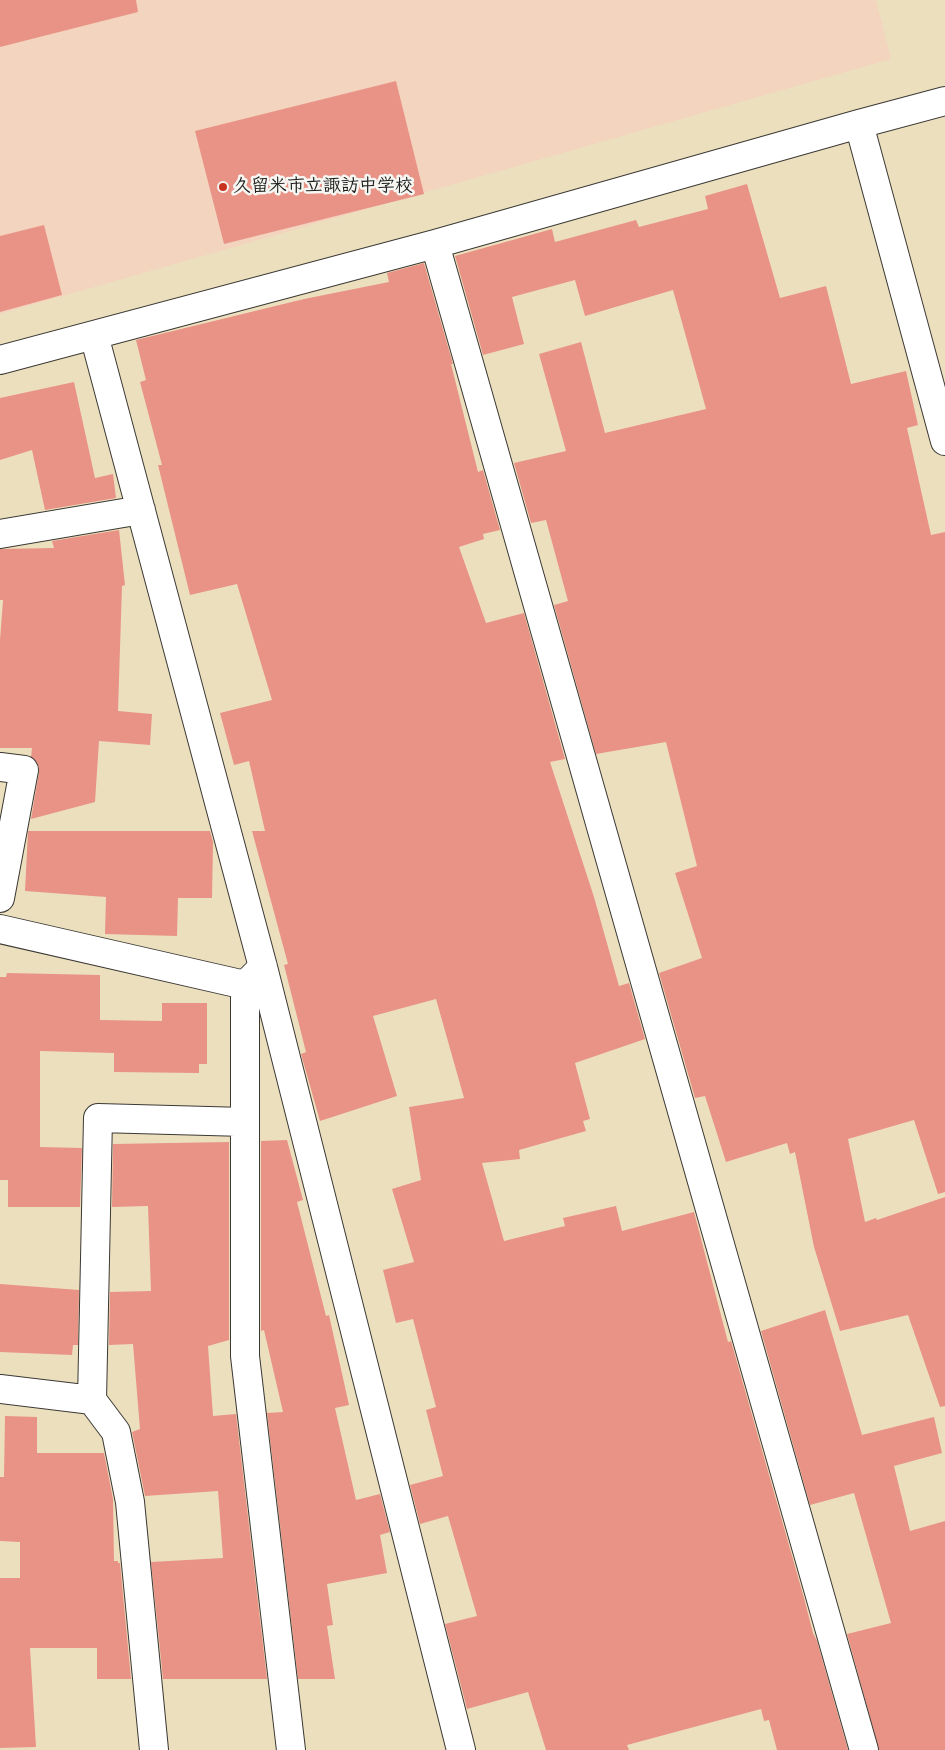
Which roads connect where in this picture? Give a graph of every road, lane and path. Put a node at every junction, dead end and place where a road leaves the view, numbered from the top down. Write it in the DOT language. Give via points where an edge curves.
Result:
graph roads {
  1 [pos="945,101"];
  2 [pos="860,124"];
  3 [pos="435,244"];
  4 [pos="94,335"];
  5 [pos="0,360"];
  6 [pos="945,441"];
  7 [pos="141,510"];
  8 [pos="0,534"];
  9 [pos="0,767"];
  10 [pos="0,898"];
  11 [pos="0,929"];
  12 [pos="254,976"];
  13 [pos="245,1122"];
  14 [pos="0,1389"];
  15 [pos="92,1400"];
  16 [pos="154,1750"];
  17 [pos="292,1750"];
  18 [pos="461,1750"];
  19 [pos="864,1750"];
  1 -- 2 [label="street"];
  2 -- 3 [label="street"];
  2 -- 6 [label="street"];
  3 -- 4 [label="street"];
  3 -- 19 [label="street"];
  4 -- 5 [label="street"];
  4 -- 7 [label="street"];
  7 -- 8 [label="street"];
  7 -- 12 [label="street"];
  9 -- 10 [label="street" via="24,770"];
  11 -- 12 [label="street"];
  12 -- 13 [label="street"];
  12 -- 18 [label="street"];
  13 -- 15 [label="street" via="98,1118"];
  13 -- 17 [label="street" via="245,1356"];
  14 -- 15 [label="street"];
  15 -- 16 [label="street" via="116,1432 130,1502"];
}
